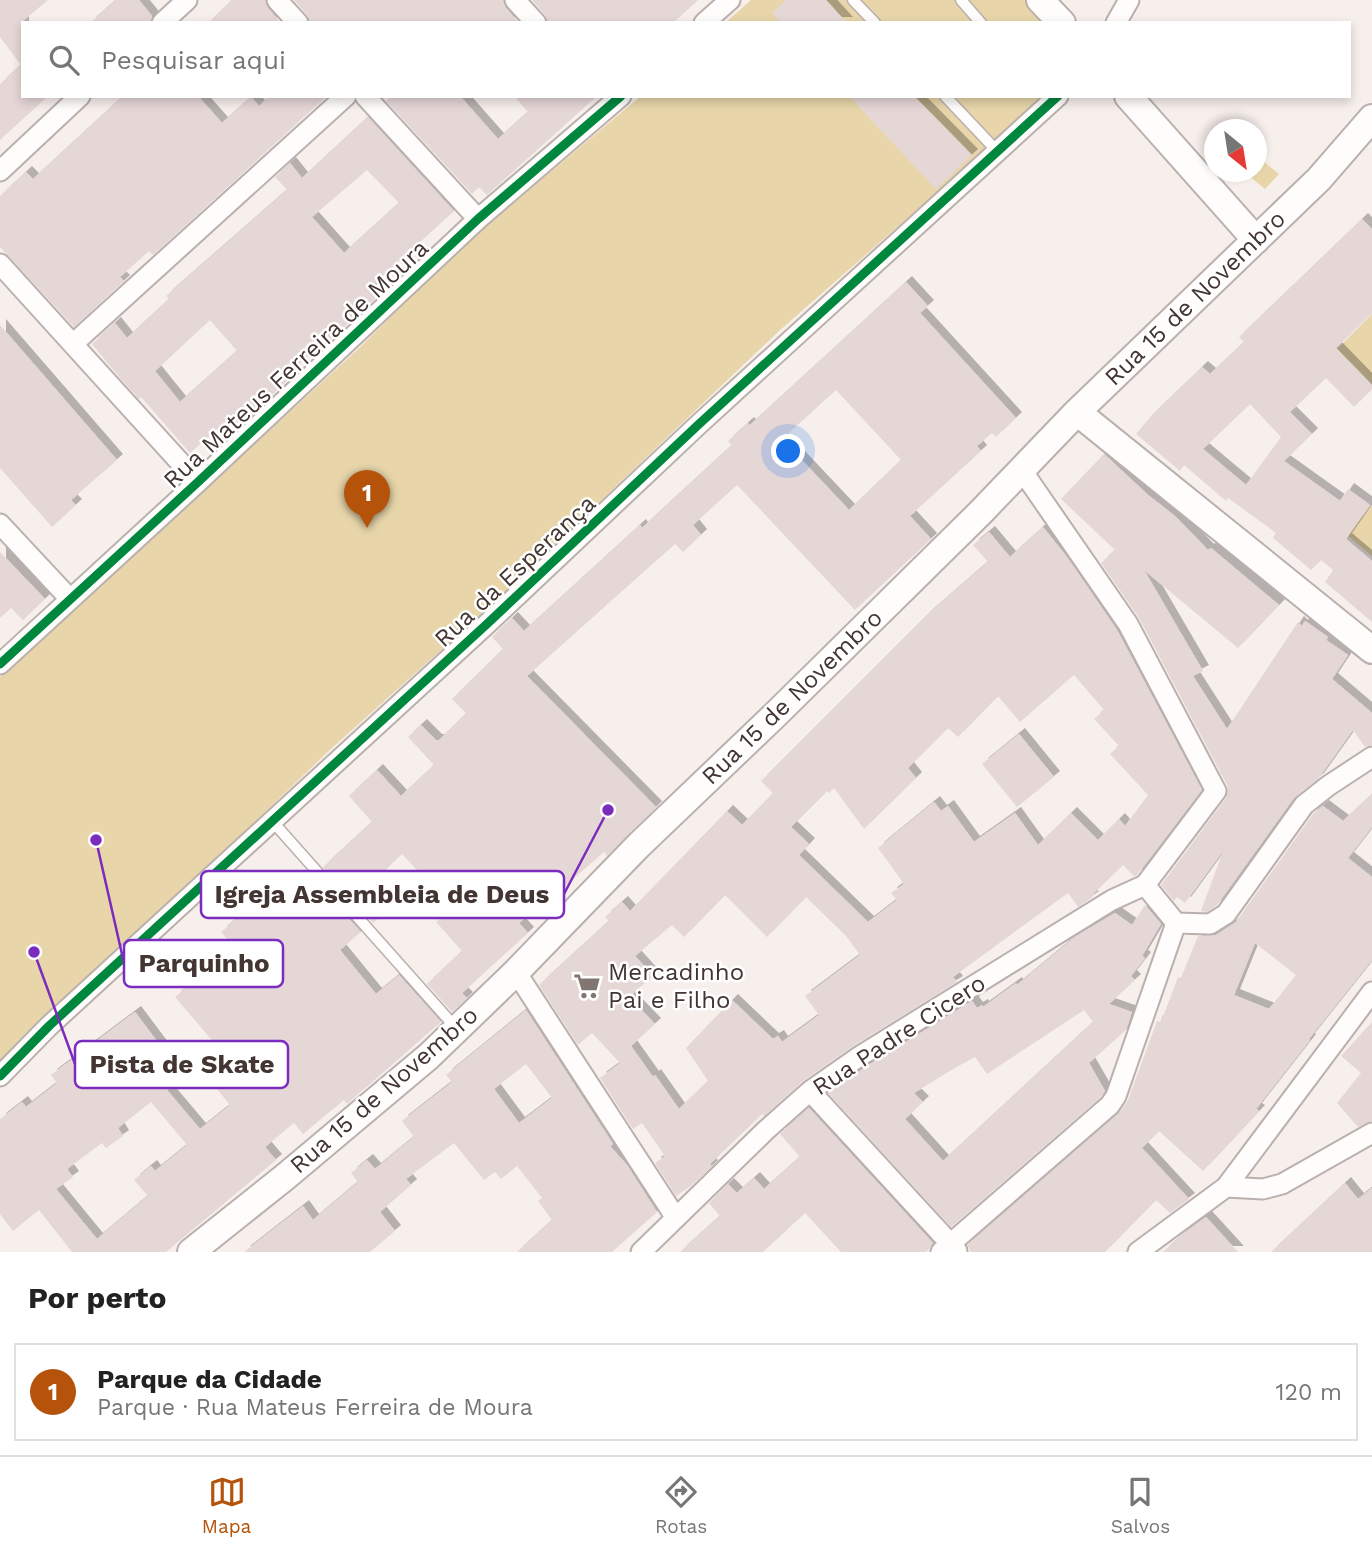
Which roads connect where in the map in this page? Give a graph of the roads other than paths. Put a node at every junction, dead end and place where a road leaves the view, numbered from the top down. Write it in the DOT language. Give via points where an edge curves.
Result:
graph roads {
  1 [pos="187,0"];
  2 [pos="277,0"];
  3 [pos="515,0"];
  4 [pos="730,0"];
  5 [pos="853,0"];
  6 [pos="961,0"];
  7 [pos="1040,0"];
  8 [pos="1129,0"];
  9 [pos="164,21"];
  10 [pos="296,21"];
  11 [pos="534,21"];
  12 [pos="706,21"];
  13 [pos="873,21"];
  14 [pos="979,21"];
  15 [pos="1060,21"];
  16 [pos="1117,21"];
  17 [pos="78,98"];
  18 [pos="344,98"];
  19 [pos="367,98"];
  20 [pos="948,98"];
  21 [pos="1052,98"];
  22 [pos="1130,98"];
  23 [pos="612,99"];
  24 [pos="1372,118"];
  25 [pos="998,152"];
  26 [pos="0,171"];
  27 [pos="478,219"];
  28 [pos="1256,240"];
  29 [pos="0,264"];
  30 [pos="74,343"];
  31 [pos="1077,412"];
  32 [pos="1021,469"];
  33 [pos="198,482"];
  34 [pos="0,524"];
  35 [pos="70,599"];
  36 [pos="1372,650"];
  37 [pos="0,664"];
  38 [pos="1372,757"];
  39 [pos="273,822"];
  40 [pos="1145,885"];
  41 [pos="1176,923"];
  42 [pos="516,972"];
  43 [pos="1372,992"];
  44 [pos="457,1029"];
  45 [pos="0,1076"];
  46 [pos="810,1091"];
  47 [pos="1372,1133"];
  48 [pos="1226,1187"];
  49 [pos="676,1218"];
  50 [pos="950,1249"];
  51 [pos="191,1252"];
  52 [pos="640,1252"];
  53 [pos="1138,1252"];
  1 -- 9 [label="street"];
  2 -- 10 [label="street"];
  3 -- 11 [label="street"];
  4 -- 12 [label="street"];
  5 -- 13 [label="lane"];
  6 -- 14 [label="lane"];
  7 -- 15 [label="main road"];
  8 -- 16 [label="street"];
  17 -- 26 [label="street"];
  18 -- 30 [label="street"];
  19 -- 27 [label="street"];
  20 -- 25 [label="lane"];
  21 -- 25 [label="street, Rua da Esperança"];
  22 -- 28 [label="main road"];
  23 -- 27 [label="street, Rua Mateus Ferreira de Moura"];
  24 -- 28 [label="main road, Rua 15 de Novembro" via="1319,179"];
  25 -- 39 [label="street, Rua da Esperança"];
  27 -- 33 [label="street, Rua Mateus Ferreira de Moura"];
  28 -- 31 [label="main road, Rua 15 de Novembro"];
  29 -- 30 [label="street"];
  30 -- 33 [label="street"];
  31 -- 32 [label="main road, Rua 15 de Novembro"];
  31 -- 36 [label="main road"];
  32 -- 40 [label="street" via="1128,624 1216,791"];
  32 -- 42 [label="main road, Rua 15 de Novembro"];
  33 -- 35 [label="street, Rua Mateus Ferreira de Moura"];
  34 -- 35 [label="street"];
  35 -- 37 [label="street, Rua Mateus Ferreira de Moura"];
  38 -- 41 [label="street" via="1304,806 1222,918 1210,923"];
  39 -- 44 [label="lane"];
  39 -- 45 [label="street, Rua da Esperança"];
  40 -- 41 [label="street"];
  40 -- 46 [label="street, Rua Padre Cicero" via="1112,900"];
  41 -- 50 [label="street" via="1116,1096 1101,1115"];
  42 -- 44 [label="main road, Rua 15 de Novembro"];
  42 -- 49 [label="street"];
  43 -- 48 [label="street"];
  44 -- 51 [label="main road, Rua 15 de Novembro"];
  46 -- 49 [label="street, Rua Padre Cicero"];
  46 -- 50 [label="street"];
  47 -- 48 [label="street" via="1282,1184 1263,1189"];
  48 -- 53 [label="street"];
  49 -- 52 [label="street, Rua Padre Cicero"];
}
